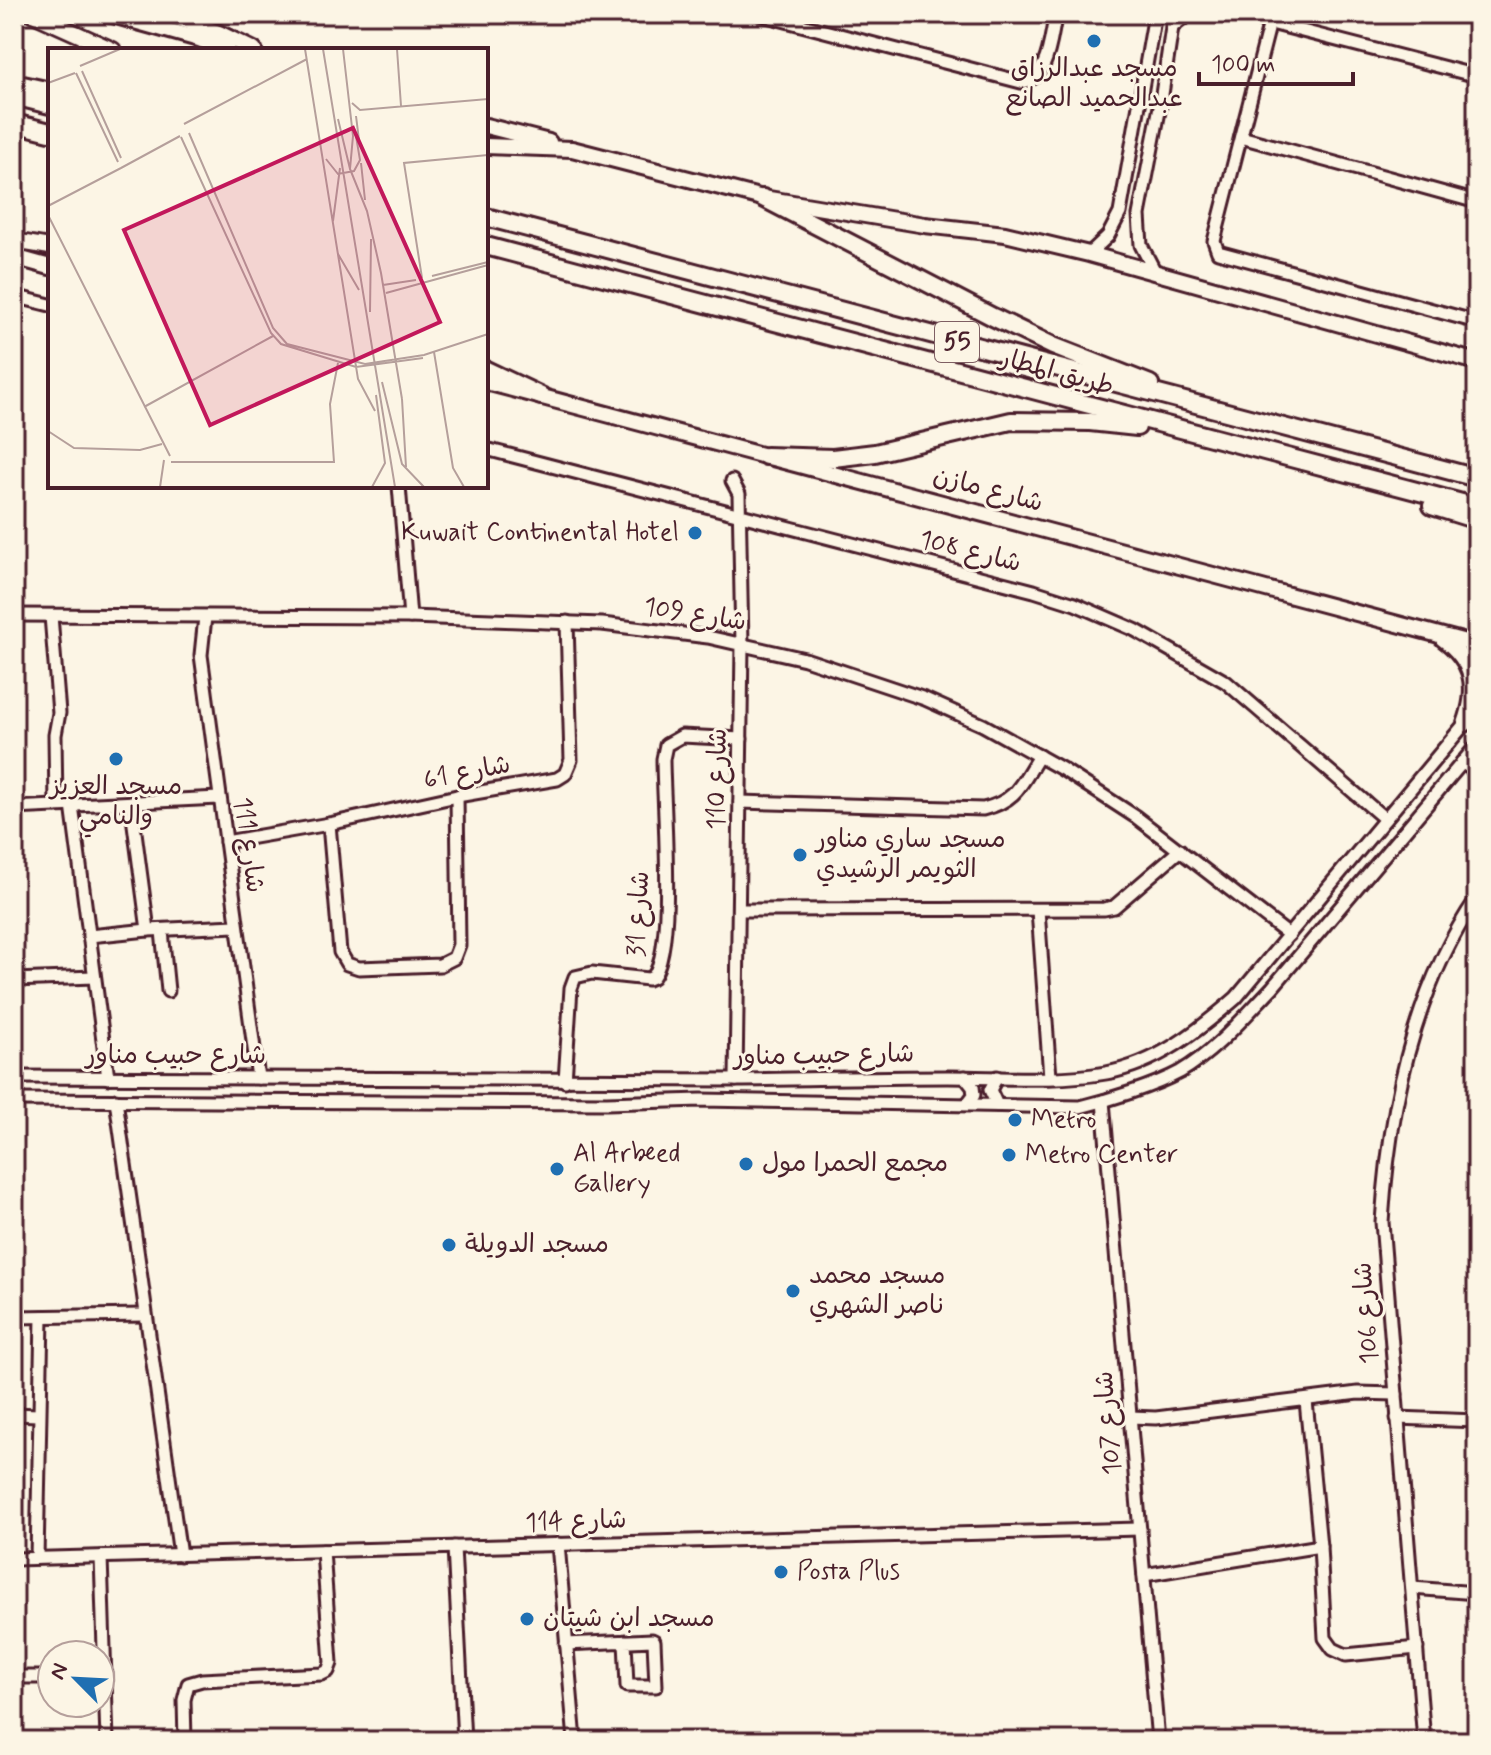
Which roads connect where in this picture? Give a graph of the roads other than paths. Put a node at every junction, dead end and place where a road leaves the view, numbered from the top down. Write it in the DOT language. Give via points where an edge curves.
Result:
graph roads {
  1 [pos="33,14"];
  2 [pos="109,14"];
  3 [pos="167,14"];
  4 [pos="759,14"];
  5 [pos="1056,14"];
  6 [pos="1155,14"];
  7 [pos="1174,14"];
  8 [pos="1189,14"];
  9 [pos="1236,14"];
  10 [pos="1270,22"];
  11 [pos="1172,27"];
  12 [pos="109,48"];
  13 [pos="222,48"];
  14 [pos="250,48"];
  15 [pos="1477,76"];
  16 [pos="14,83"];
  17 [pos="48,91"];
  18 [pos="14,96"];
  19 [pos="1141,100"];
  20 [pos="1161,101"];
  21 [pos="48,104"];
  22 [pos="14,123"];
  23 [pos="488,127"];
  24 [pos="48,132"];
  25 [pos="1241,137"];
  26 [pos="488,146"];
  27 [pos="572,149"];
  28 [pos="763,198"];
  29 [pos="1477,202"];
  30 [pos="488,218"];
  31 [pos="14,241"];
  32 [pos="48,247"];
  33 [pos="488,247"];
  34 [pos="1089,254"];
  35 [pos="14,257"];
  36 [pos="48,266"];
  37 [pos="1156,274"];
  38 [pos="14,296"];
  39 [pos="48,304"];
  40 [pos="1477,322"];
  41 [pos="1477,362"];
  42 [pos="488,371"];
  43 [pos="488,383"];
  44 [pos="541,396"];
  45 [pos="1226,413"];
  46 [pos="1185,431"];
  47 [pos="488,450"];
  48 [pos="766,456"];
  49 [pos="1477,478"];
  50 [pos="732,481"];
  51 [pos="399,488"];
  52 [pos="1423,498"];
  53 [pos="1477,507"];
  54 [pos="739,515"];
  55 [pos="1477,520"];
  56 [pos="14,615"];
  57 [pos="51,616"];
  58 [pos="205,617"];
  59 [pos="410,617"];
  60 [pos="567,622"];
  61 [pos="1420,630"];
  62 [pos="742,644"];
  63 [pos="1477,645"];
  64 [pos="1477,709"];
  65 [pos="1465,724"];
  66 [pos="741,739"];
  67 [pos="1477,745"];
  68 [pos="1039,756"];
  69 [pos="1462,762"];
  70 [pos="1477,773"];
  71 [pos="457,796"];
  72 [pos="219,798"];
  73 [pos="131,802"];
  74 [pos="740,802"];
  75 [pos="72,805"];
  76 [pos="56,806"];
  77 [pos="14,808"];
  78 [pos="1385,819"];
  79 [pos="329,824"];
  80 [pos="226,842"];
  81 [pos="1180,850"];
  82 [pos="1343,868"];
  83 [pos="1361,881"];
  84 [pos="1328,887"];
  85 [pos="1477,898"];
  86 [pos="1344,902"];
  87 [pos="739,910"];
  88 [pos="1038,910"];
  89 [pos="236,926"];
  90 [pos="148,930"];
  91 [pos="162,931"];
  92 [pos="1289,935"];
  93 [pos="89,936"];
  94 [pos="94,977"];
  95 [pos="14,980"];
  96 [pos="168,991"];
  97 [pos="14,1077"];
  98 [pos="965,1077"];
  99 [pos="997,1077"];
  100 [pos="1050,1077"];
  101 [pos="108,1078"];
  102 [pos="258,1078"];
  103 [pos="403,1080"];
  104 [pos="679,1080"];
  105 [pos="736,1080"];
  106 [pos="565,1081"];
  107 [pos="14,1100"];
  108 [pos="116,1100"];
  109 [pos="411,1101"];
  110 [pos="676,1101"];
  111 [pos="1103,1101"];
  112 [pos="967,1104"];
  113 [pos="997,1105"];
  114 [pos="145,1315"];
  115 [pos="14,1317"];
  116 [pos="42,1317"];
  117 [pos="1396,1394"];
  118 [pos="1306,1401"];
  119 [pos="14,1414"];
  120 [pos="38,1415"];
  121 [pos="1130,1417"];
  122 [pos="1397,1418"];
  123 [pos="1477,1421"];
  124 [pos="1140,1529"];
  125 [pos="558,1544"];
  126 [pos="1320,1546"];
  127 [pos="454,1547"];
  128 [pos="323,1551"];
  129 [pos="180,1555"];
  130 [pos="101,1557"];
  131 [pos="37,1558"];
  132 [pos="14,1559"];
  133 [pos="1144,1575"];
  134 [pos="1412,1588"];
  135 [pos="1477,1593"];
  136 [pos="102,1639"];
  137 [pos="625,1641"];
  138 [pos="566,1644"];
  139 [pos="1417,1648"];
  140 [pos="14,1677"];
  141 [pos="36,1677"];
  142 [pos="105,1719"];
  143 [pos="107,1741"];
  144 [pos="185,1741"];
  145 [pos="464,1741"];
  146 [pos="575,1741"];
  147 [pos="1158,1741"];
  148 [pos="1424,1741"];
  1 -- 12 [label="main road"];
  2 -- 13 [label="main road"];
  3 -- 14 [label="main road"];
  4 -- 5 [label="street" via="1021,82 1042,70"];
  6 -- 19 [label="street"];
  7 -- 11 [label="street"];
  8 -- 11 [label="street"];
  9 -- 10 [label="street"];
  10 -- 15 [label="street"];
  10 -- 25 [label="street"];
  11 -- 20 [label="street"];
  16 -- 17 [label="highway"];
  18 -- 21 [label="highway"];
  19 -- 20 [label="street" via="1153,106"];
  19 -- 34 [label="street" via="1120,213 1108,236"];
  20 -- 37 [label="street" via="1139,215 1141,245"];
  22 -- 24 [label="highway"];
  23 -- 27 [label="main road"];
  25 -- 29 [label="street"];
  25 -- 40 [label="street" via="1214,241 1218,252"];
  26 -- 27 [label="main road"];
  27 -- 28 [label="main road"];
  28 -- 34 [label="main road" via="1005,234"];
  28 -- 45 [label="highway" via="1053,346"];
  30 -- 45 [label="highway, طريق المطار / 55"];
  31 -- 32 [label="main road"];
  33 -- 46 [label="highway, طريق المطار / 55"];
  34 -- 37 [label="main road"];
  35 -- 36 [label="main road"];
  37 -- 41 [label="main road"];
  38 -- 39 [label="street"];
  42 -- 44 [label="highway"];
  43 -- 44 [label="main road, شارع مازن"];
  44 -- 48 [label="main road, شارع مازن"];
  45 -- 49 [label="highway, طريق المطار / 55"];
  46 -- 48 [label="highway" via="1011,421 875,453"];
  46 -- 52 [label="highway, طريق المطار / 55"];
  47 -- 54 [label="street, شارع 108"];
  48 -- 61 [label="main road, شارع مازن"];
  50 -- 54 [label="street, شارع 110" via="739,494"];
  51 -- 59 [label="street"];
  52 -- 53 [label="highway, طريق المطار / 55"];
  52 -- 55 [label="highway"];
  54 -- 62 [label="street, شارع 110"];
  54 -- 78 [label="street, شارع 108" via="1034,591 1135,630 1226,682"];
  56 -- 57 [label="street, شارع 109"];
  57 -- 58 [label="street, شارع 109"];
  57 -- 76 [label="street" via="59,713"];
  58 -- 59 [label="street, شارع 109"];
  58 -- 72 [label="street, شارع 111" via="201,655"];
  59 -- 60 [label="street, شارع 109"];
  60 -- 62 [label="street, شارع 109" via="649,628"];
  60 -- 71 [label="street, شارع 61" via="571,760 565,774"];
  61 -- 63 [label="main road, شارع مازن"];
  61 -- 65 [label="main road" via="1456,648 1467,665 1473,695"];
  62 -- 66 [label="street, شارع 110"];
  62 -- 68 [label="street, شارع 109" via="925,699"];
  64 -- 65 [label="street, شارع حبيب مناور"];
  65 -- 78 [label="street, شارع حبيب مناور"];
  66 -- 74 [label="street, شارع 110"];
  66 -- 106 [label="street, شارع 31" via="682,736 666,745 666,918 660,966 648,979 592,973 575,977"];
  67 -- 69 [label="street, شارع حبيب مناور"];
  68 -- 74 [label="street" via="1014,793 1001,805 983,809"];
  68 -- 81 [label="street, شارع 109"];
  69 -- 70 [label="street"];
  69 -- 83 [label="street, شارع حبيب مناور"];
  71 -- 79 [label="street, شارع 61"];
  71 -- 79 [label="street" via="459,945 454,958 440,965 347,964 340,952"];
  72 -- 73 [label="street"];
  72 -- 80 [label="street, شارع 111"];
  73 -- 75 [label="street"];
  73 -- 90 [label="street"];
  74 -- 87 [label="street, شارع 110"];
  75 -- 76 [label="street"];
  75 -- 93 [label="street"];
  76 -- 77 [label="street"];
  78 -- 82 [label="street, شارع حبيب مناور"];
  79 -- 80 [label="street, شارع 61"];
  80 -- 89 [label="street, شارع 111"];
  81 -- 88 [label="street" via="1114,907"];
  81 -- 92 [label="street, شارع 109"];
  82 -- 83 [label="street" via="1349,879"];
  82 -- 84 [label="street, شارع حبيب مناور"];
  83 -- 86 [label="street, شارع حبيب مناور"];
  84 -- 86 [label="street" via="1341,889"];
  84 -- 92 [label="street, شارع حبيب مناور"];
  85 -- 117 [label="street, شارع 106" via="1423,1004 1393,1113 1382,1222"];
  86 -- 111 [label="street, شارع حبيب مناور" via="1272,988 1204,1055 1179,1073"];
  87 -- 88 [label="street"];
  87 -- 105 [label="street, شارع 110"];
  88 -- 100 [label="street"];
  89 -- 91 [label="street"];
  89 -- 102 [label="street, شارع 111"];
  90 -- 91 [label="street"];
  90 -- 93 [label="street"];
  91 -- 96 [label="street"];
  92 -- 100 [label="street, شارع حبيب مناور" via="1236,998 1192,1036 1108,1073"];
  93 -- 94 [label="street"];
  94 -- 95 [label="street"];
  94 -- 101 [label="street"];
  97 -- 101 [label="street, شارع حبيب مناور"];
  98 -- 99 [label="street, شارع حبيب مناور"];
  98 -- 105 [label="street, شارع حبيب مناور"];
  98 -- 112 [label="street" via="974,1095"];
  99 -- 100 [label="street, شارع حبيب مناور"];
  99 -- 113 [label="street" via="990,1090"];
  101 -- 102 [label="street, شارع حبيب مناور"];
  102 -- 103 [label="street, شارع حبيب مناور"];
  103 -- 106 [label="street, شارع حبيب مناور"];
  103 -- 109 [label="street" via="415,1089"];
  104 -- 105 [label="street, شارع حبيب مناور"];
  104 -- 106 [label="street, شارع حبيب مناور"];
  104 -- 110 [label="street" via="670,1089"];
  107 -- 108 [label="street, شارع حبيب مناور"];
  108 -- 109 [label="street, شارع حبيب مناور"];
  108 -- 114 [label="street"];
  109 -- 110 [label="street, شارع حبيب مناور"];
  110 -- 112 [label="street, شارع حبيب مناور"];
  111 -- 113 [label="street, شارع حبيب مناور" via="1080,1107"];
  111 -- 121 [label="street, شارع 107"];
  112 -- 113 [label="street, شارع حبيب مناور"];
  114 -- 116 [label="street"];
  114 -- 129 [label="street"];
  115 -- 116 [label="street"];
  116 -- 120 [label="street"];
  117 -- 118 [label="street"];
  117 -- 122 [label="street, شارع 106"];
  118 -- 121 [label="street"];
  118 -- 126 [label="street"];
  119 -- 120 [label="street"];
  120 -- 131 [label="street"];
  121 -- 124 [label="street, شارع 107"];
  122 -- 123 [label="street"];
  122 -- 134 [label="street, شارع 106"];
  124 -- 125 [label="street, شارع 114"];
  124 -- 133 [label="street, شارع 107"];
  125 -- 127 [label="street, شارع 114"];
  125 -- 138 [label="street"];
  126 -- 133 [label="street"];
  126 -- 139 [label="street" via="1325,1638 1333,1649 1346,1655"];
  127 -- 128 [label="street, شارع 114"];
  127 -- 145 [label="street"];
  128 -- 129 [label="street, شارع 114"];
  128 -- 144 [label="street" via="328,1671 188,1684"];
  129 -- 130 [label="street, شارع 114"];
  130 -- 131 [label="street, شارع 114"];
  130 -- 136 [label="street"];
  131 -- 132 [label="street, شارع 114"];
  133 -- 147 [label="street, شارع 107"];
  134 -- 135 [label="street"];
  134 -- 139 [label="street, شارع 106"];
  137 -- 137 [label="street" via="655,1642 656,1686 627,1686"];
  137 -- 138 [label="street"];
  138 -- 146 [label="street"];
  139 -- 148 [label="street, شارع 106"];
  140 -- 141 [label="street"];
  142 -- 143 [label="street"];
}
